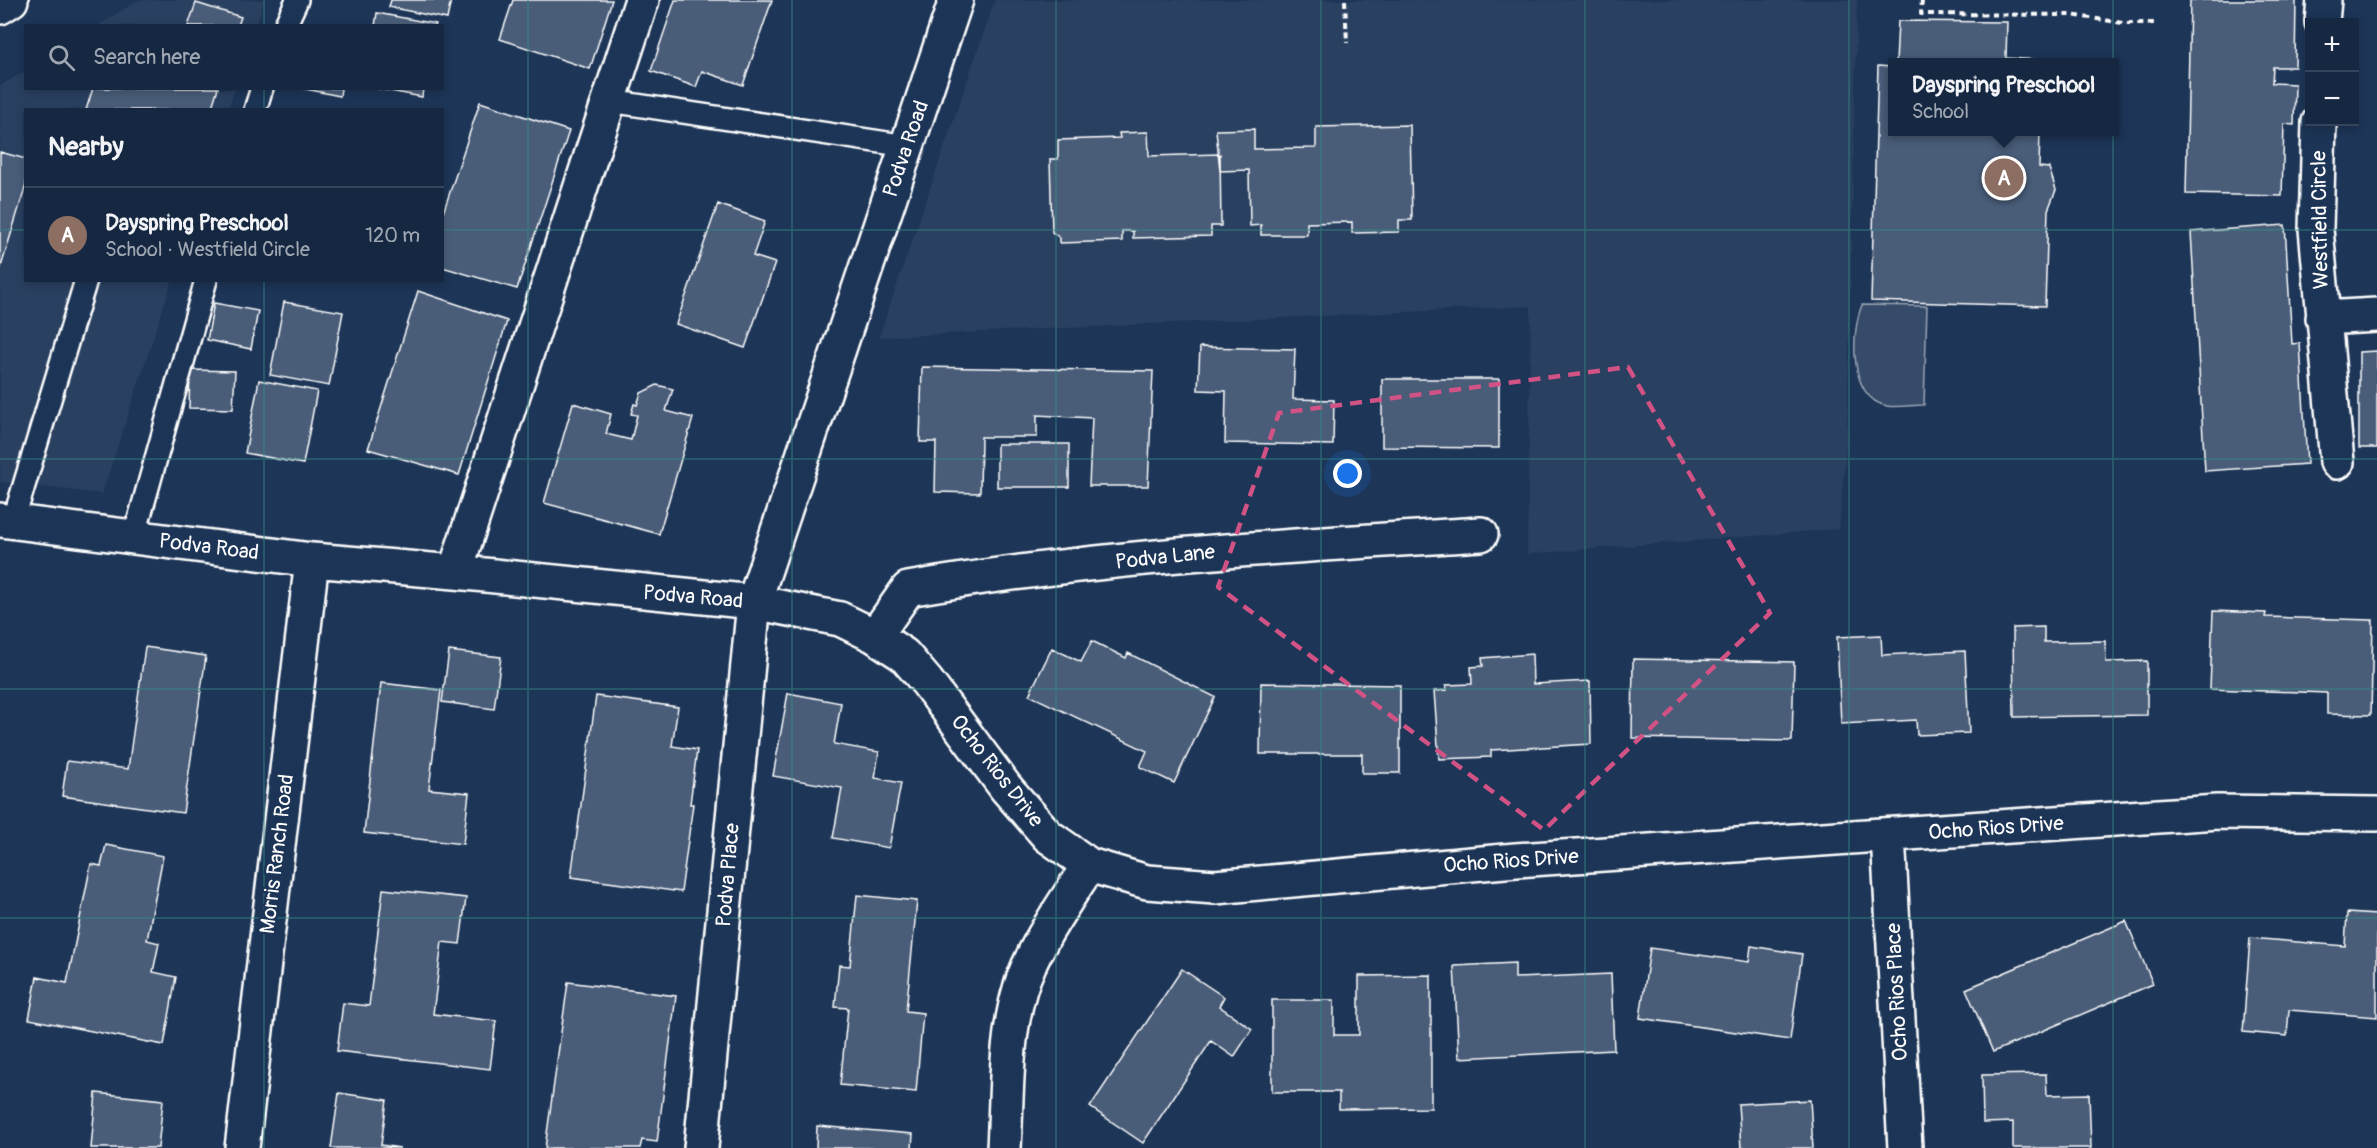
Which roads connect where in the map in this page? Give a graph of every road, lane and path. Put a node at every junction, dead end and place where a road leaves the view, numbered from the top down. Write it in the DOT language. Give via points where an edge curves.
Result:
graph roads {
  1 [pos="11,0"];
  2 [pos="297,0"];
  3 [pos="642,0"];
  4 [pos="956,0"];
  5 [pos="1345,0"];
  6 [pos="1922,0"];
  7 [pos="2324,0"];
  8 [pos="0,8"];
  9 [pos="2322,18"];
  10 [pos="2157,23"];
  11 [pos="286,24"];
  12 [pos="1347,43"];
  13 [pos="261,90"];
  14 [pos="610,101"];
  15 [pos="256,108"];
  16 [pos="2319,126"];
  17 [pos="907,146"];
  18 [pos="85,282"];
  19 [pos="205,282"];
  20 [pos="2377,315"];
  21 [pos="2323,318"];
  22 [pos="2337,462"];
  23 [pos="6,521"];
  24 [pos="1481,534"];
  25 [pos="134,537"];
  26 [pos="312,560"];
  27 [pos="455,572"];
  28 [pos="754,603"];
  29 [pos="875,636"];
  30 [pos="2377,814"];
  31 [pos="1888,835"];
  32 [pos="1089,865"];
  33 [pos="242,1148"];
  34 [pos="701,1148"];
  35 [pos="1004,1148"];
  36 [pos="1905,1148"];
  1 -- 8 [label="street"];
  2 -- 11 [label="lane"];
  3 -- 14 [label="street"];
  4 -- 17 [label="street, Podva Road"];
  5 -- 12 [label="path"];
  6 -- 10 [label="path" via="1922,14 2071,15 2123,23"];
  7 -- 9 [label="street"];
  13 -- 15 [label="lane"];
  14 -- 17 [label="lane"];
  14 -- 27 [label="street"];
  16 -- 21 [label="street, Westfield Circle" via="2316,229"];
  17 -- 28 [label="street, Podva Road"];
  18 -- 23 [label="lane"];
  19 -- 25 [label="lane"];
  20 -- 21 [label="street, Westfield Circle"];
  21 -- 22 [label="street, Westfield Circle"];
  23 -- 25 [label="street, Podva Road"];
  24 -- 29 [label="street, Podva Lane" via="1241,550 993,574 908,589"];
  25 -- 26 [label="street, Podva Road"];
  26 -- 27 [label="street, Podva Road"];
  26 -- 33 [label="street, Morris Ranch Road"];
  27 -- 28 [label="street, Podva Road"];
  28 -- 29 [label="street, Ocho Rios Drive" via="840,619"];
  28 -- 34 [label="street, Podva Place"];
  29 -- 32 [label="street, Ocho Rios Drive" via="904,655 1048,836"];
  30 -- 31 [label="street, Ocho Rios Drive" via="2217,812"];
  31 -- 32 [label="street, Ocho Rios Drive" via="1516,860 1215,887 1148,882"];
  31 -- 36 [label="street, Ocho Rios Place"];
  32 -- 35 [label="street" via="1038,948 1020,988 1010,1049"];
}
